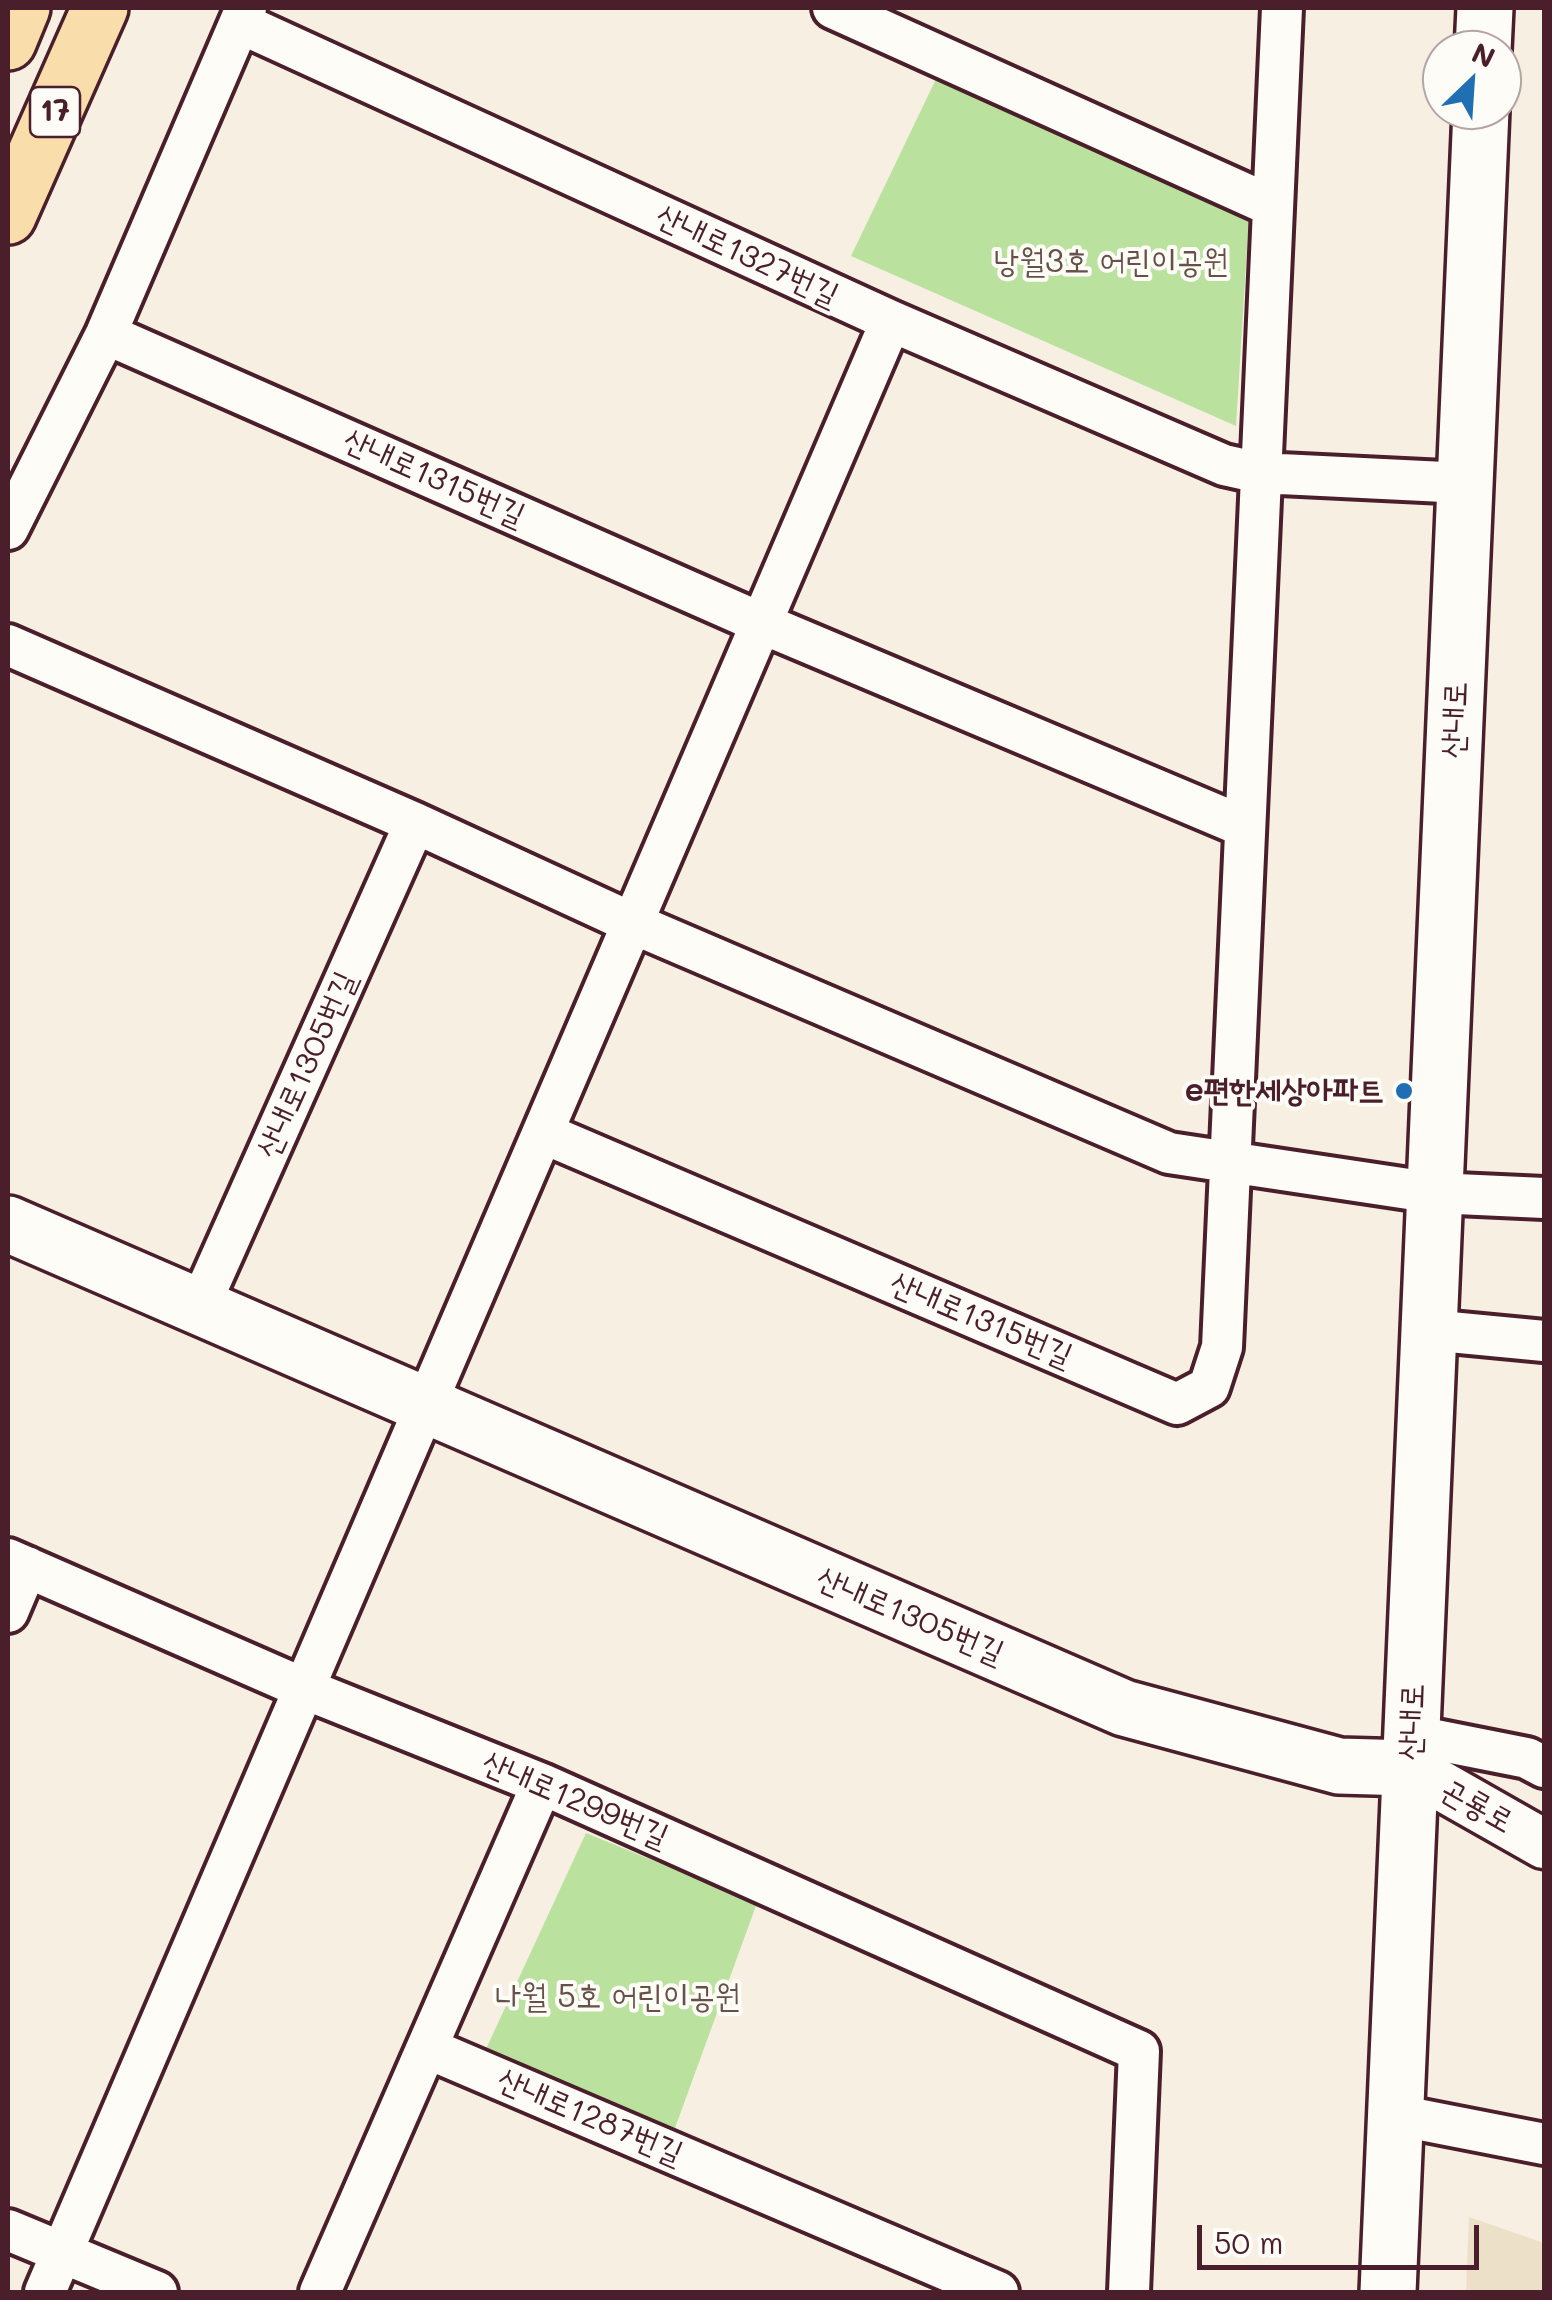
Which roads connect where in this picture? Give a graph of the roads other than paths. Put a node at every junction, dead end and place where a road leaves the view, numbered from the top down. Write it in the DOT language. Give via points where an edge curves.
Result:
graph roads {
  1 [pos="22,8"];
  2 [pos="100,8"];
  3 [pos="834,8"];
  4 [pos="1282,8"];
  5 [pos="243,15"];
  6 [pos="8,42"];
  7 [pos="1480,130"];
  8 [pos="1272,206"];
  9 [pos="8,216"];
  10 [pos="891,321"];
  11 [pos="106,334"];
  12 [pos="1260,473"];
  13 [pos="1465,483"];
  14 [pos="8,529"];
  15 [pos="761,623"];
  16 [pos="8,645"];
  17 [pos="416,823"];
  18 [pos="1245,828"];
  19 [pos="632,923"];
  20 [pos="543,1133"];
  21 [pos="1230,1161"];
  22 [pos="1435,1193"];
  23 [pos="1544,1198"];
  24 [pos="8,1224"];
  25 [pos="199,1307"];
  26 [pos="1428,1330"];
  27 [pos="1544,1340"];
  28 [pos="428,1406"];
  29 [pos="17,1563"];
  30 [pos="8,1612"];
  31 [pos="305,1689"];
  32 [pos="1411,1751"];
  33 [pos="1539,1758"];
  34 [pos="542,1784"];
  35 [pos="1544,1844"];
  36 [pos="427,2048"];
  37 [pos="1396,2114"];
  38 [pos="1544,2144"];
  39 [pos="8,2230"];
  40 [pos="60,2253"];
  41 [pos="45,2292"];
  42 [pos="158,2292"];
  43 [pos="320,2292"];
  44 [pos="998,2292"];
  45 [pos="1129,2292"];
  46 [pos="1388,2292"];
  1 -- 6 [label="main road"];
  2 -- 9 [label="main road, 17"];
  3 -- 8 [label="street"];
  4 -- 8 [label="street"];
  5 -- 10 [label="street, 산내로1327번길"];
  5 -- 11 [label="street"];
  7 -- 13 [label="main road, 산내로"];
  8 -- 12 [label="street"];
  10 -- 12 [label="street, 산내로1327번길" via="1224,465"];
  10 -- 15 [label="street"];
  11 -- 14 [label="street"];
  11 -- 15 [label="street, 산내로1315번길"];
  12 -- 13 [label="street, 산내로1327번길"];
  12 -- 18 [label="street, 산내로1315번길"];
  13 -- 22 [label="main road, 산내로"];
  15 -- 18 [label="street, 산내로1315번길"];
  15 -- 19 [label="street"];
  16 -- 17 [label="street"];
  17 -- 19 [label="street"];
  17 -- 25 [label="street, 산내로1305번길"];
  18 -- 21 [label="street, 산내로1315번길"];
  19 -- 20 [label="street"];
  19 -- 21 [label="street" via="1169,1152"];
  20 -- 21 [label="street, 산내로1315번길" via="1177,1404 1209,1387 1222,1348"];
  20 -- 28 [label="street"];
  21 -- 22 [label="street"];
  22 -- 23 [label="street"];
  22 -- 26 [label="main road, 산내로"];
  24 -- 25 [label="main road, 산내로1305번길"];
  25 -- 28 [label="main road, 산내로1305번길"];
  26 -- 27 [label="street"];
  26 -- 32 [label="main road, 산내로"];
  28 -- 31 [label="street"];
  28 -- 32 [label="main road, 산내로1305번길" via="1124,1708 1339,1766"];
  29 -- 30 [label="street"];
  29 -- 31 [label="street, 산내로1299번길"];
  31 -- 34 [label="street, 산내로1299번길"];
  31 -- 40 [label="street"];
  32 -- 33 [label="street"];
  32 -- 35 [label="street, 곤룡로"];
  32 -- 37 [label="main road, 산내로"];
  34 -- 36 [label="street"];
  34 -- 45 [label="street, 산내로1299번길" via="1139,2051"];
  36 -- 43 [label="street"];
  36 -- 44 [label="street, 산내로1287번길"];
  37 -- 38 [label="street"];
  37 -- 46 [label="main road, 산내로"];
  39 -- 40 [label="street"];
  40 -- 41 [label="street"];
  40 -- 42 [label="street"];
}
